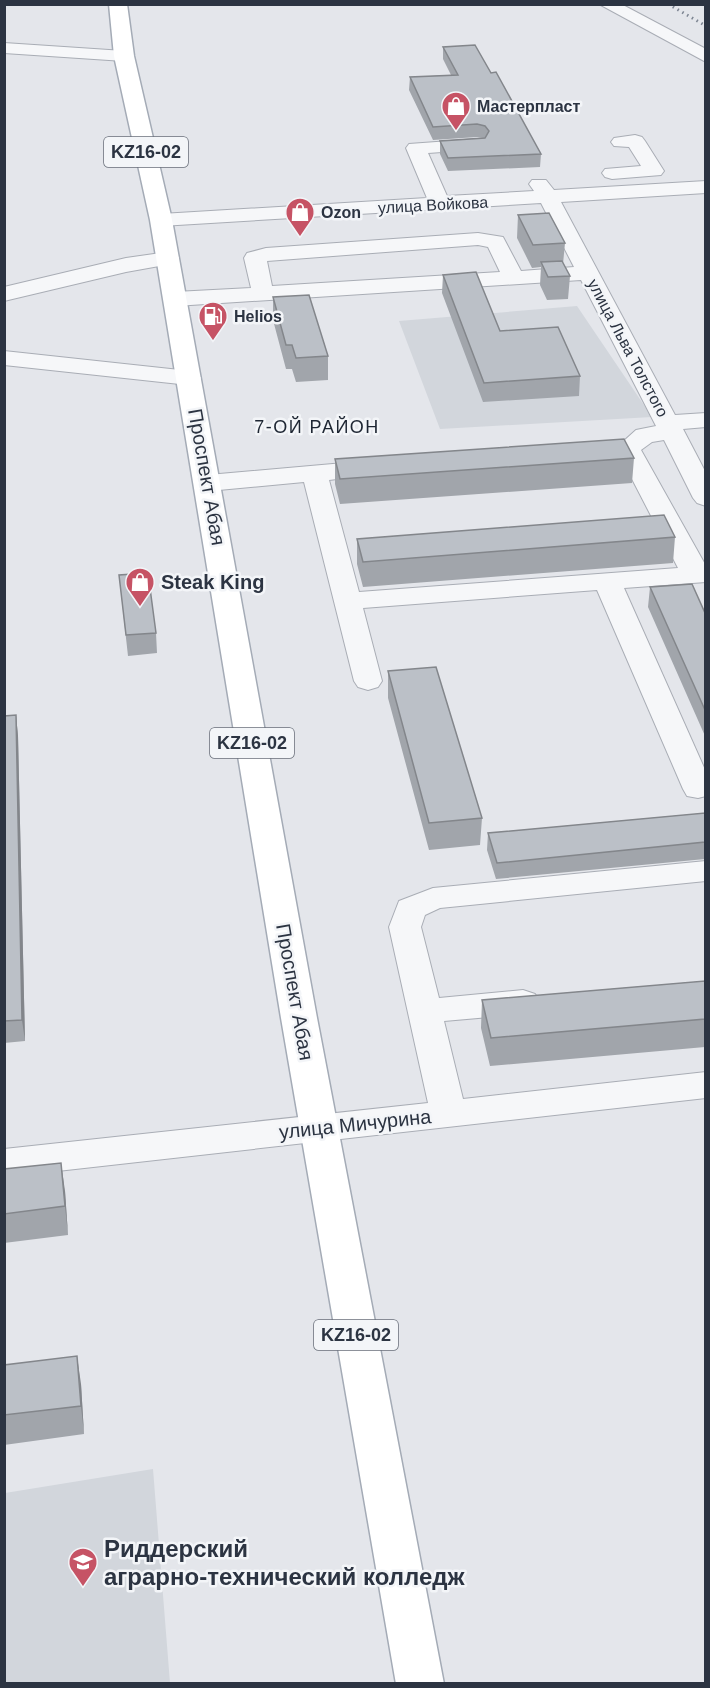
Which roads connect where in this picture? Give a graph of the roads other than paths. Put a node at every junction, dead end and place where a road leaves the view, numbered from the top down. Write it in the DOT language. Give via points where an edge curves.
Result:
graph roads {
  1 [pos="118,4"];
  2 [pos="607,4"];
  3 [pos="4,48"];
  4 [pos="124,56"];
  5 [pos="705,57"];
  6 [pos="621,142"];
  7 [pos="477,145"];
  8 [pos="535,178"];
  9 [pos="705,187"];
  10 [pos="436,195"];
  11 [pos="549,198"];
  12 [pos="161,220"];
  13 [pos="168,258"];
  14 [pos="589,273"];
  15 [pos="514,278"];
  16 [pos="4,294"];
  17 [pos="263,294"];
  18 [pos="175,299"];
  19 [pos="4,358"];
  20 [pos="189,378"];
  21 [pos="705,420"];
  22 [pos="670,428"];
  23 [pos="396,467"];
  24 [pos="315,474"];
  25 [pos="208,483"];
  26 [pos="705,498"];
  27 [pos="700,574"];
  28 [pos="607,581"];
  29 [pos="346,601"];
  30 [pos="368,681"];
  31 [pos="698,789"];
  32 [pos="705,871"];
  33 [pos="554,999"];
  34 [pos="426,1011"];
  35 [pos="705,1085"];
  36 [pos="448,1114"];
  37 [pos="320,1128"];
  38 [pos="4,1163"];
  39 [pos="420,1683"];
  1 -- 4 [label="main road, KZ16-02"];
  2 -- 5 [label="street"];
  3 -- 4 [label="street"];
  4 -- 12 [label="main road, KZ16-02"];
  6 -- 8 [label="street" via="635,141 654,171"];
  7 -- 10 [label="street" via="416,148"];
  8 -- 10 [label="street"];
  8 -- 11 [label="street, улица Льва Толстого"];
  9 -- 11 [label="street, улица Войкова"];
  10 -- 11 [label="street, улица Войкова"];
  10 -- 12 [label="street, улица Войкова"];
  11 -- 14 [label="street, улица Льва Толстого"];
  12 -- 13 [label="main road, KZ16-02"];
  13 -- 16 [label="street"];
  13 -- 18 [label="main road, KZ16-02"];
  14 -- 15 [label="street"];
  14 -- 22 [label="street, улица Льва Толстого"];
  15 -- 17 [label="street"];
  15 -- 17 [label="street" via="495,242 478,239 266,254 255,258"];
  17 -- 18 [label="street"];
  18 -- 20 [label="main road, Проспект Абая / KZ16-02"];
  19 -- 20 [label="street"];
  20 -- 25 [label="main road, Проспект Абая / KZ16-02"];
  21 -- 22 [label="street"];
  22 -- 26 [label="street, улица Льва Толстого"];
  22 -- 27 [label="street" via="616,449"];
  23 -- 24 [label="street"];
  24 -- 25 [label="street"];
  24 -- 29 [label="street"];
  25 -- 37 [label="main road, Проспект Абая / KZ16-02"];
  27 -- 28 [label="street"];
  28 -- 29 [label="street"];
  28 -- 31 [label="street"];
  29 -- 30 [label="street"];
  32 -- 34 [label="street" via="433,898 411,909 405,927"];
  33 -- 34 [label="street"];
  34 -- 36 [label="street"];
  35 -- 36 [label="street, улица Мичурина"];
  36 -- 37 [label="street, улица Мичурина"];
  37 -- 38 [label="street, улица Мичурина"];
  37 -- 39 [label="main road, Проспект Абая / KZ16-02"];
}
